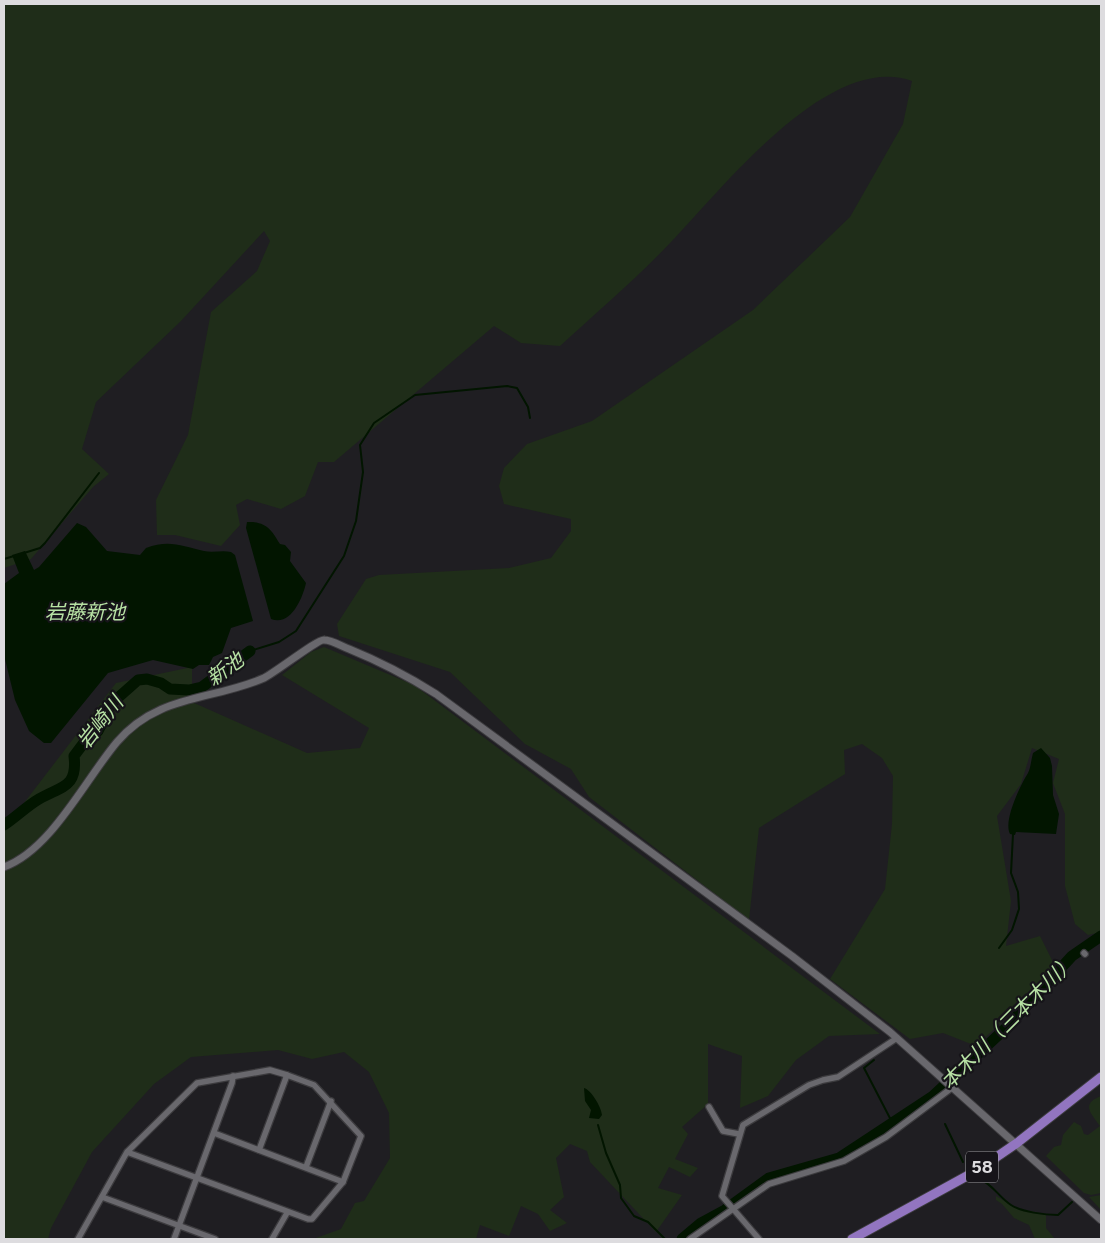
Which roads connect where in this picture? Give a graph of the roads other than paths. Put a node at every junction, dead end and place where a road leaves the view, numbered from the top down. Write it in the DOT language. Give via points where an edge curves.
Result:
graph roads {
  1 [pos="4,867"];
  2 [pos="897,1038"];
  3 [pos="287,1075"];
  4 [pos="233,1076"];
  5 [pos="1101,1077"];
  6 [pos="953,1087"];
  7 [pos="331,1101"];
  8 [pos="710,1107"];
  9 [pos="214,1133"];
  10 [pos="738,1134"];
  11 [pos="1017,1143"];
  12 [pos="259,1150"];
  13 [pos="127,1152"];
  14 [pos="306,1167"];
  15 [pos="197,1178"];
  16 [pos="342,1182"];
  17 [pos="102,1197"];
  18 [pos="732,1210"];
  19 [pos="287,1212"];
  20 [pos="1101,1220"];
  21 [pos="179,1226"];
  22 [pos="78,1239"];
  23 [pos="174,1239"];
  24 [pos="215,1239"];
  25 [pos="272,1239"];
  26 [pos="690,1239"];
  27 [pos="759,1239"];
  28 [pos="852,1239"];
  1 -- 2 [label="street" via="36,848 117,742 141,720 171,704 263,678 286,666 315,641 326,640 379,660 436,694 792,956"];
  2 -- 6 [label="street"];
  2 -- 10 [label="street" via="838,1078 809,1085 747,1122"];
  3 -- 4 [label="street" via="270,1070"];
  3 -- 7 [label="street" via="314,1085"];
  3 -- 12 [label="street"];
  4 -- 9 [label="street"];
  4 -- 13 [label="street" via="198,1083"];
  5 -- 11 [label="main road, 58"];
  6 -- 11 [label="street"];
  6 -- 18 [label="street" via="886,1137 844,1161 778,1180"];
  7 -- 14 [label="street"];
  7 -- 16 [label="street" via="360,1136"];
  8 -- 10 [label="street" via="722,1131"];
  9 -- 12 [label="street"];
  9 -- 15 [label="street"];
  10 -- 18 [label="street" via="723,1191 724,1201"];
  11 -- 20 [label="street"];
  11 -- 28 [label="main road, 58" via="976,1171"];
  12 -- 14 [label="street"];
  13 -- 15 [label="street"];
  13 -- 17 [label="street"];
  14 -- 16 [label="street"];
  15 -- 19 [label="street"];
  15 -- 21 [label="street"];
  16 -- 19 [label="street" via="312,1219"];
  17 -- 21 [label="street"];
  17 -- 22 [label="street"];
  18 -- 26 [label="street"];
  18 -- 27 [label="street"];
  19 -- 25 [label="street"];
  21 -- 23 [label="street"];
  21 -- 24 [label="street"];
}
